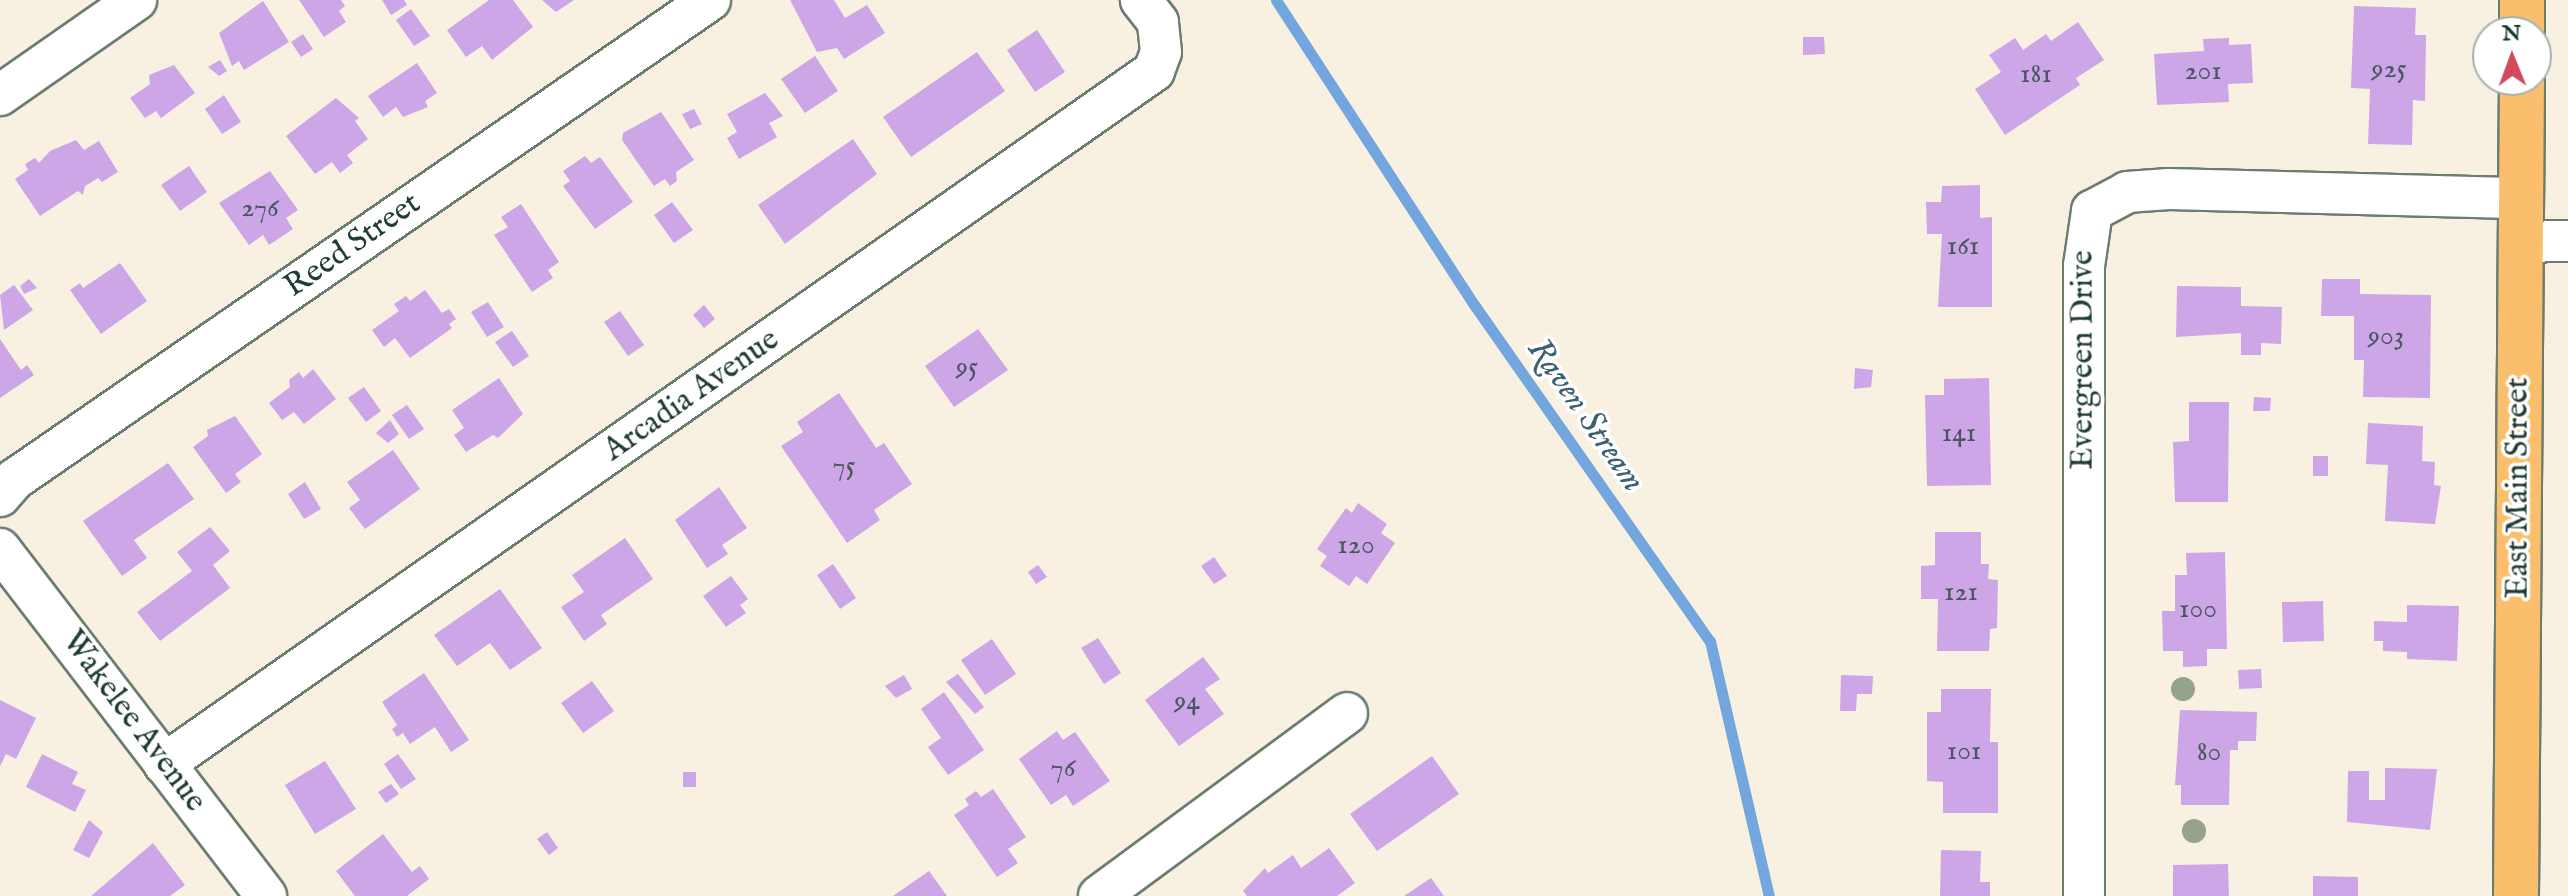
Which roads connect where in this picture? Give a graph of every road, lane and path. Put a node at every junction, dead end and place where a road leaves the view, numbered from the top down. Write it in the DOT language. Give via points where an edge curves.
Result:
graph roads {
  1 [pos="136,0"];
  2 [pos="710,0"];
  3 [pos="1141,0"];
  4 [pos="0,95"];
  5 [pos="2522,96"];
  6 [pos="2521,198"];
  7 [pos="2568,241"];
  8 [pos="2521,242"];
  9 [pos="0,496"];
  10 [pos="0,549"];
  11 [pos="1347,713"];
  12 [pos="164,764"];
  13 [pos="1123,889"];
  14 [pos="266,896"];
  15 [pos="2084,896"];
  16 [pos="2516,896"];
  1 -- 4 [label="street"];
  2 -- 9 [label="street, Reed Street" via="15,479"];
  3 -- 12 [label="street, Arcadia Avenue" via="1158,22 1161,52 1154,71"];
  5 -- 6 [label="main road, East Main Street"];
  6 -- 8 [label="main road, East Main Street"];
  6 -- 15 [label="street, Evergreen Drive" via="2169,189 2127,192 2092,211 2084,266"];
  7 -- 8 [label="street"];
  8 -- 16 [label="main road, East Main Street"];
  10 -- 12 [label="street, Wakelee Avenue"];
  11 -- 13 [label="street"];
  12 -- 14 [label="street, Wakelee Avenue"];
}
